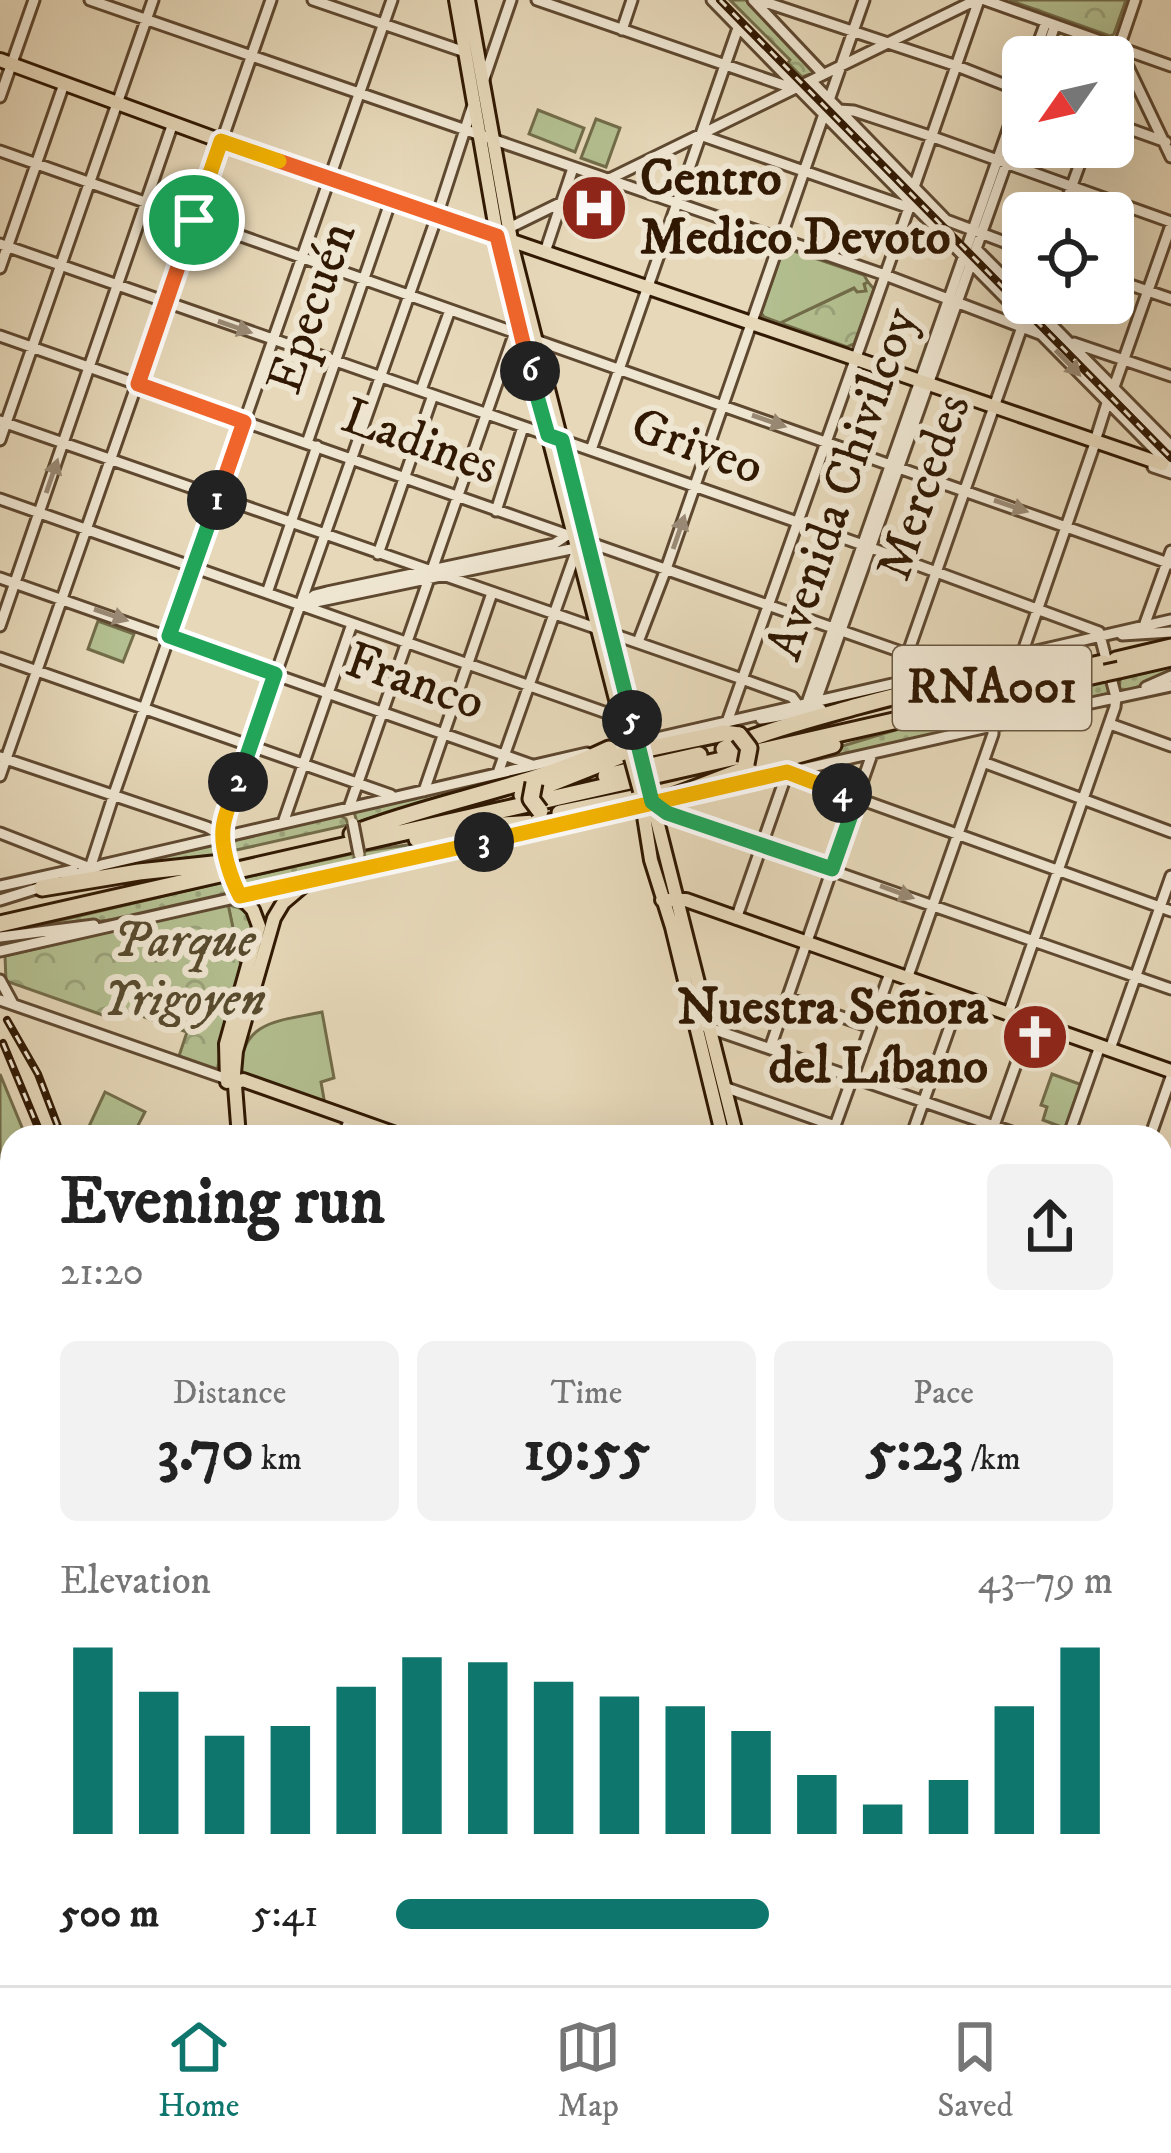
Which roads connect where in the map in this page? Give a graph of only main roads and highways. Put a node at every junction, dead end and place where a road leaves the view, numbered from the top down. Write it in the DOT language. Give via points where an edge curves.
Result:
graph roads {
  1 [pos="456,0"];
  2 [pos="468,0"];
  3 [pos="6,62"];
  4 [pos="486,138"];
  5 [pos="505,235"];
  6 [pos="522,332"];
  7 [pos="1166,464"];
  8 [pos="604,631"];
  9 [pos="1171,647"];
  10 [pos="1171,658"];
  11 [pos="1107,666"];
  12 [pos="1083,705"];
  13 [pos="905,718"];
  14 [pos="724,749"];
  15 [pos="765,750"];
  16 [pos="630,751"];
  17 [pos="742,768"];
  18 [pos="532,779"];
  19 [pos="650,799"];
  20 [pos="580,820"];
  21 [pos="357,838"];
  22 [pos="224,858"];
  23 [pos="310,880"];
  24 [pos="41,888"];
  25 [pos="240,896"];
  26 [pos="669,899"];
  27 [pos="0,913"];
  28 [pos="0,931"];
  29 [pos="702,1026"];
  30 [pos="1171,1074"];
  31 [pos="233,1081"];
  32 [pos="235,1125"];
  33 [pos="344,1125"];
  34 [pos="721,1125"];
  35 [pos="734,1125"];
  1 -- 4 [label="main road"];
  2 -- 4 [label="main road"];
  3 -- 5 [label="main road"];
  4 -- 5 [label="main road"];
  5 -- 6 [label="main road"];
  5 -- 6 [label="main road"];
  5 -- 7 [label="main road"];
  6 -- 8 [label="main road"];
  8 -- 16 [label="main road"];
  8 -- 16 [label="main road"];
  9 -- 11 [label="highway, RNA001"];
  10 -- 11 [label="highway, RNA001"];
  11 -- 13 [label="highway, RNA001"];
  11 -- 14 [label="highway, RNA001"];
  11 -- 14 [label="highway" via="948,677"];
  12 -- 13 [label="highway"];
  13 -- 15 [label="highway, RNA001"];
  13 -- 17 [label="highway"];
  14 -- 18 [label="highway, RNA001"];
  15 -- 19 [label="highway"];
  15 -- 21 [label="highway, RNA001"];
  16 -- 17 [label="highway, bridge" via="736,726 748,748"];
  16 -- 18 [label="highway"];
  16 -- 18 [label="highway"];
  16 -- 19 [label="main road, bridge"];
  17 -- 19 [label="highway"];
  18 -- 19 [label="highway, bridge" via="540,812"];
  18 -- 21 [label="highway, RNA001"];
  18 -- 21 [label="highway" via="394,817"];
  19 -- 26 [label="main road"];
  19 -- 26 [label="main road" via="646,839"];
  20 -- 21 [label="highway"];
  21 -- 22 [label="highway, RNA001"];
  21 -- 28 [label="highway, RNA001"];
  22 -- 24 [label="highway"];
  22 -- 27 [label="highway, RNA001"];
  23 -- 31 [label="main road" via="274,917"];
  25 -- 31 [label="main road" via="259,933 229,1032 225,1058"];
  26 -- 29 [label="main road"];
  26 -- 30 [label="main road"];
  29 -- 34 [label="main road"];
  29 -- 35 [label="main road"];
  31 -- 32 [label="main road"];
  31 -- 33 [label="main road"];
}
